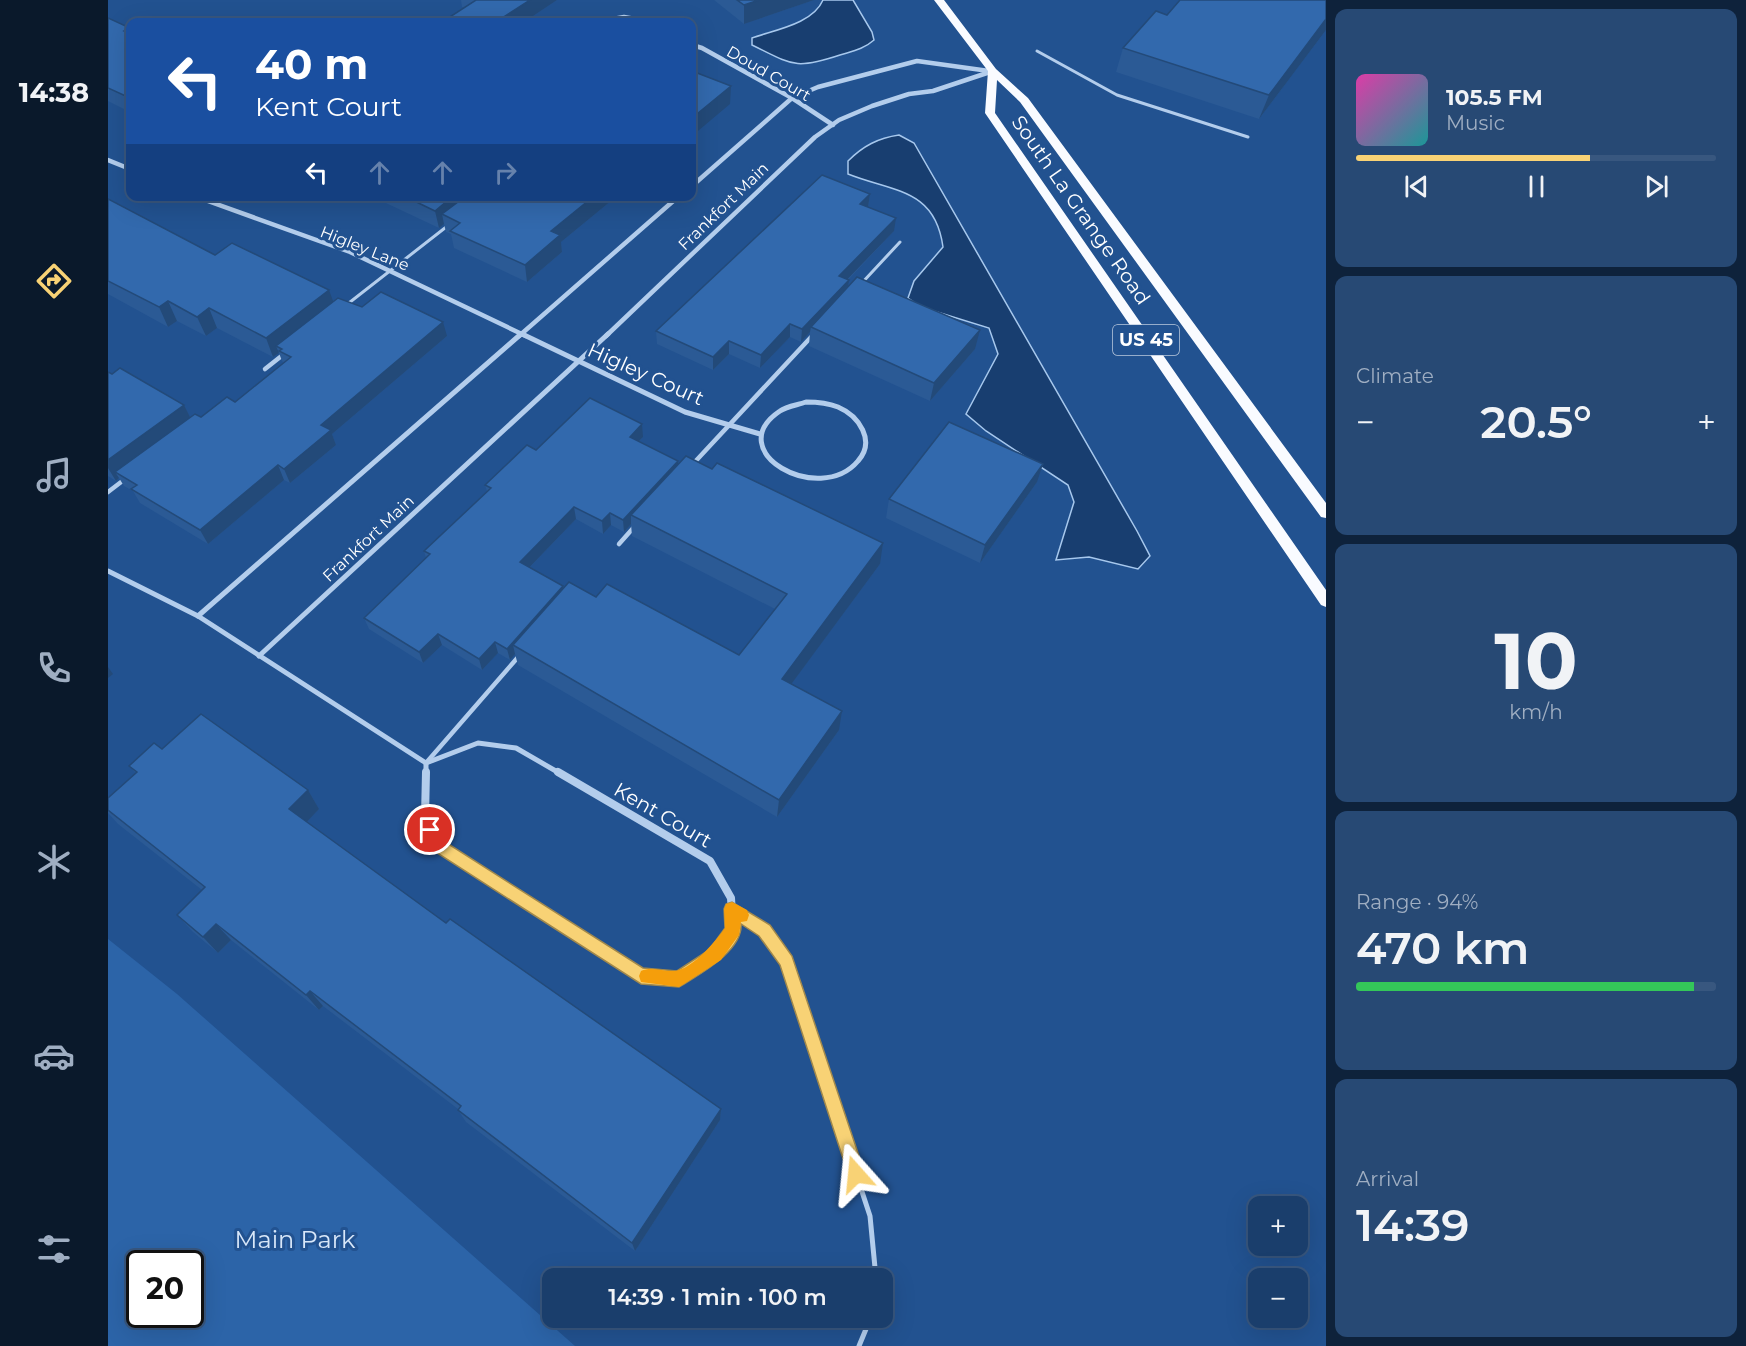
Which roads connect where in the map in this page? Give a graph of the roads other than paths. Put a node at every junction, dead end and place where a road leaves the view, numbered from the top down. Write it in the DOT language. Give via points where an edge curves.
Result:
graph roads {
  1 [pos="939,0"];
  2 [pos="614,18"];
  3 [pos="634,18"];
  4 [pos="696,46"];
  5 [pos="1037,51"];
  6 [pos="993,71"];
  7 [pos="792,98"];
  8 [pos="832,124"];
  9 [pos="1248,137"];
  10 [pos="108,160"];
  11 [pos="126,167"];
  12 [pos="696,182"];
  13 [pos="208,201"];
  14 [pos="673,201"];
  15 [pos="451,223"];
  16 [pos="900,242"];
  17 [pos="390,270"];
  18 [pos="859,285"];
  19 [pos="336,312"];
  20 [pos="819,329"];
  21 [pos="522,333"];
  22 [pos="292,348"];
  23 [pos="580,361"];
  24 [pos="265,369"];
  25 [pos="729,425"];
  26 [pos="760,434"];
  27 [pos="690,467"];
  28 [pos="126,478"];
  29 [pos="108,492"];
  30 [pos="1326,513"];
  31 [pos="642,518"];
  32 [pos="619,544"];
  33 [pos="108,571"];
  34 [pos="1326,601"];
  35 [pos="198,616"];
  36 [pos="524,651"];
  37 [pos="259,656"];
  38 [pos="426,763"];
  39 [pos="732,909"];
  40 [pos="875,1268"];
  41 [pos="866,1328"];
  42 [pos="859,1346"];
  1 -- 6 [label="main road, South La Grange Road / US 45"];
  2 -- 3 [label="street"];
  4 -- 7 [label="street, Doud Court"];
  5 -- 9 [label="lane" via="1117,95"];
  6 -- 7 [label="street, Frankfort Main" via="917,61 818,87"];
  6 -- 8 [label="street, Frankfort Main" via="872,106"];
  6 -- 30 [label="main road, South La Grange Road / US 45" via="1024,100"];
  6 -- 34 [label="main road, South La Grange Road / US 45" via="990,113"];
  7 -- 8 [label="street, Doud Court"];
  7 -- 12 [label="street, Frankfort Main"];
  8 -- 23 [label="street, Frankfort Main"];
  10 -- 11 [label="street"];
  13 -- 17 [label="street, Higley Lane"];
  14 -- 21 [label="street, Frankfort Main"];
  15 -- 17 [label="lane"];
  16 -- 18 [label="lane"];
  17 -- 19 [label="lane"];
  17 -- 21 [label="street, Higley Lane"];
  20 -- 25 [label="lane"];
  21 -- 23 [label="street, Higley Court"];
  21 -- 35 [label="street, Frankfort Main"];
  22 -- 24 [label="lane"];
  23 -- 25 [label="street, Higley Court" via="684,412"];
  23 -- 37 [label="street, Frankfort Main"];
  25 -- 26 [label="street, Higley Court"];
  25 -- 27 [label="lane"];
  26 -- 26 [label="street" via="768,459 780,470 814,479 849,471 861,461 866,449 862,425 839,407 823,403 806,402 777,411"];
  28 -- 29 [label="lane"];
  31 -- 32 [label="lane"];
  33 -- 35 [label="street"];
  35 -- 37 [label="street"];
  36 -- 38 [label="lane"];
  37 -- 38 [label="street"];
  38 -- 39 [label="street, Kent Court" via="478,743 516,748 710,861 731,898"];
  38 -- 39 [label="street, Kent Court" via="425,817 436,844 641,976 679,979 715,955 733,930"];
  39 -- 40 [label="lane" via="764,931 786,961 870,1216"];
  41 -- 42 [label="lane"];
}
